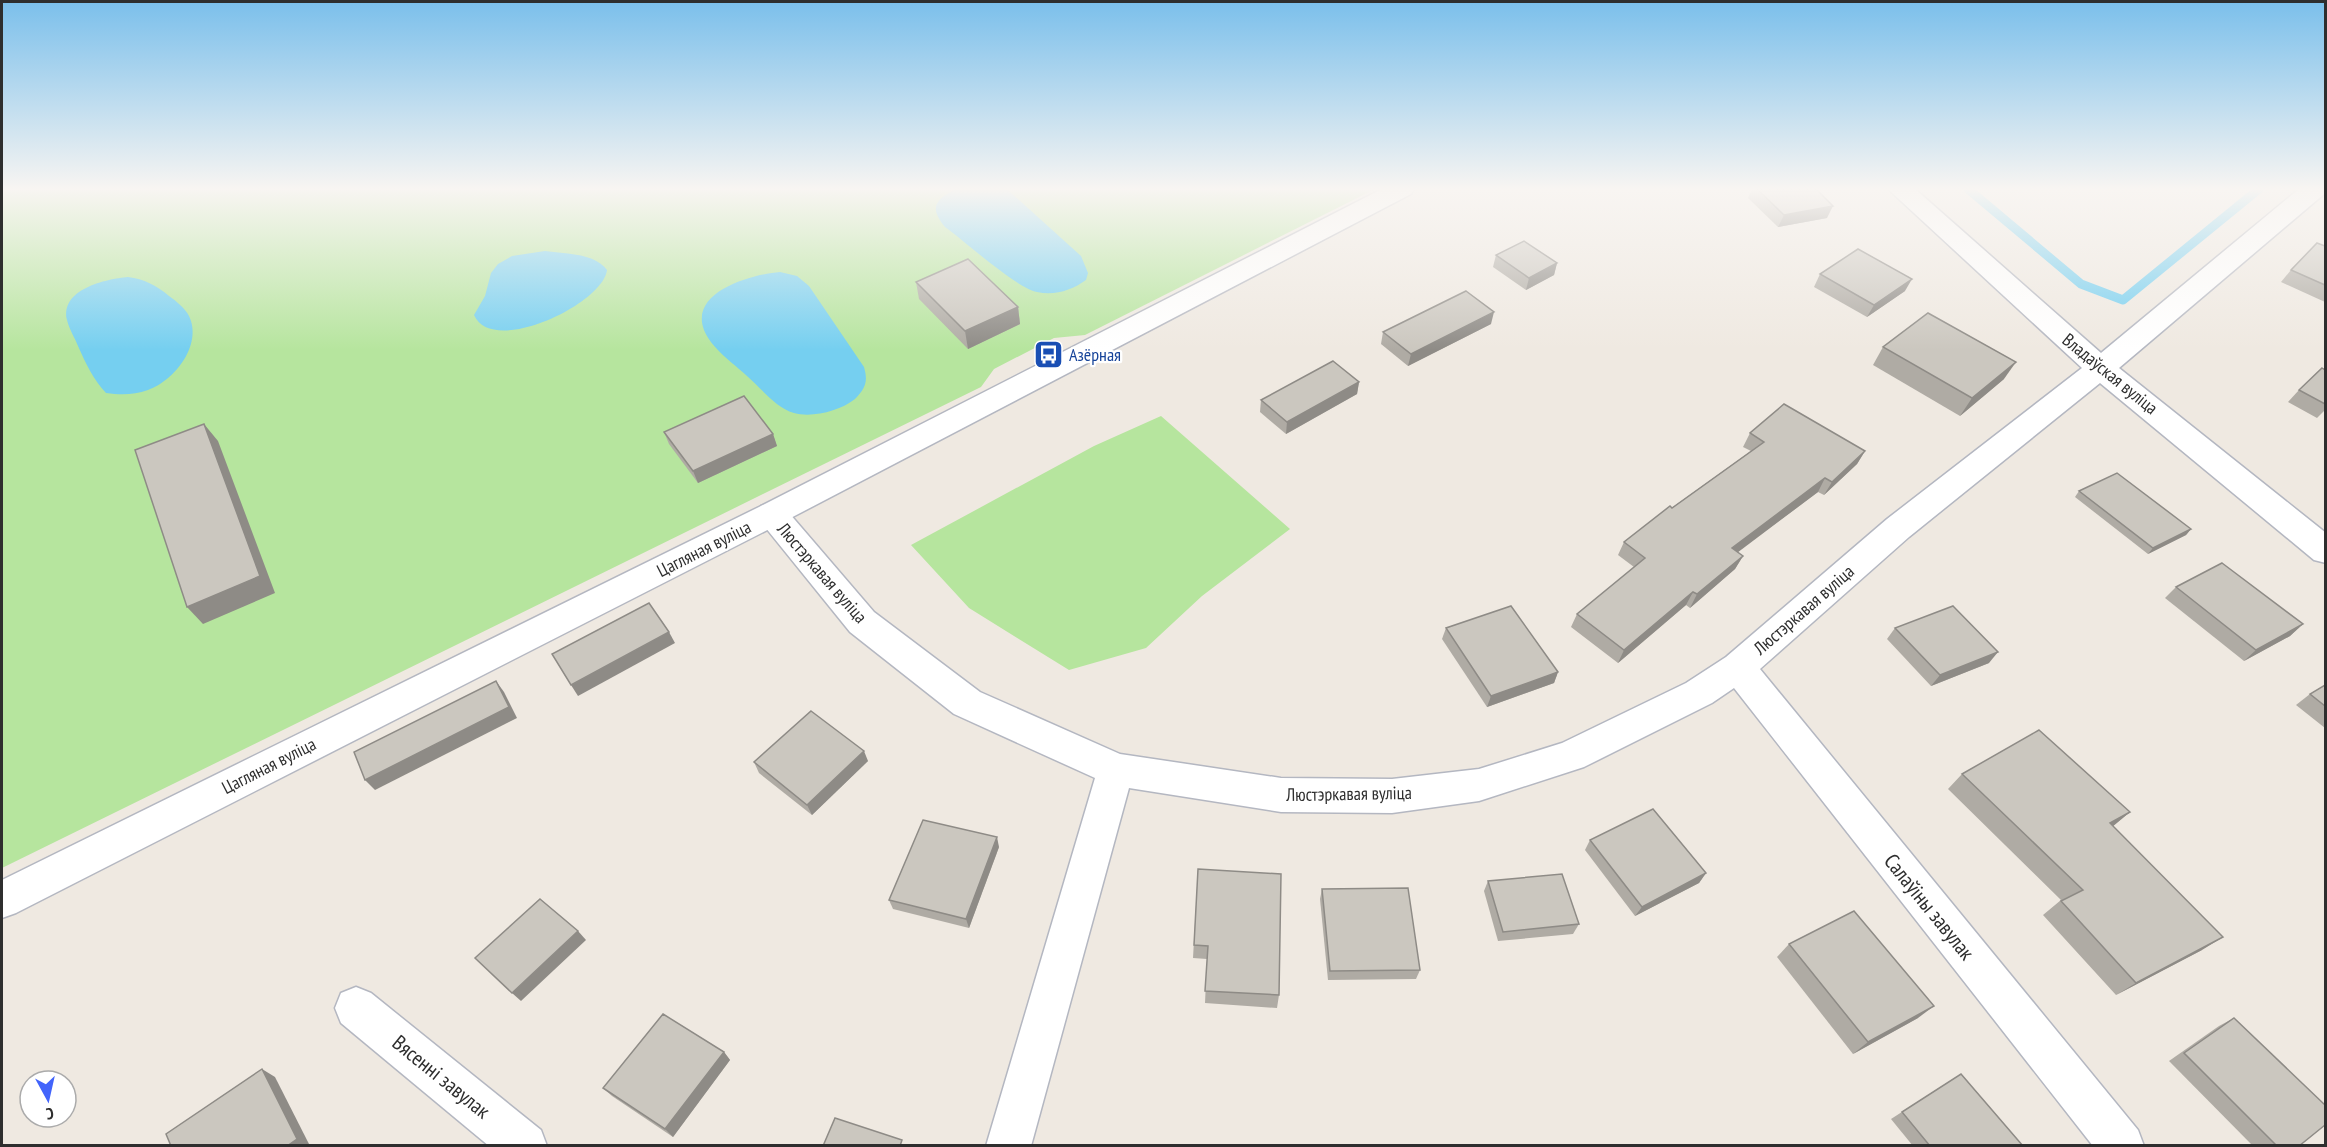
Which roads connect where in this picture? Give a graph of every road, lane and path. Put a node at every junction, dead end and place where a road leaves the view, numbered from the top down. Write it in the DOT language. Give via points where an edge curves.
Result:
graph roads {
  1 [pos="1298,243"];
  2 [pos="1959,243"];
  3 [pos="2251,243"];
  4 [pos="2101,368"];
  5 [pos="772,514"];
  6 [pos="2325,551"];
  7 [pos="1738,667"];
  8 [pos="1116,770"];
  9 [pos="2,900"];
  10 [pos="356,1008"];
  11 [pos="525,1146"];
  12 [pos="1008,1146"];
  13 [pos="2121,1146"];
  1 -- 5 [label="street, Цагляная вуліца"];
  2 -- 4 [label="street, Владаўская вуліца"];
  3 -- 4 [label="street, Люстэркавая вуліца"];
  4 -- 6 [label="street, Владаўская вуліца"];
  4 -- 7 [label="street, Люстэркавая вуліца" via="1898,528"];
  5 -- 8 [label="street, Люстэркавая вуліца" via="862,622 967,703"];
  5 -- 9 [label="street, Цагляная вуліца"];
  7 -- 8 [label="street, Люстэркавая вуліца" via="1699,693 1571,756 1479,785 1392,796 1281,795"];
  7 -- 13 [label="street, Салаўіны завулак"];
  8 -- 12 [label="street"];
  10 -- 11 [label="street, Вясенні завулак"];
}
